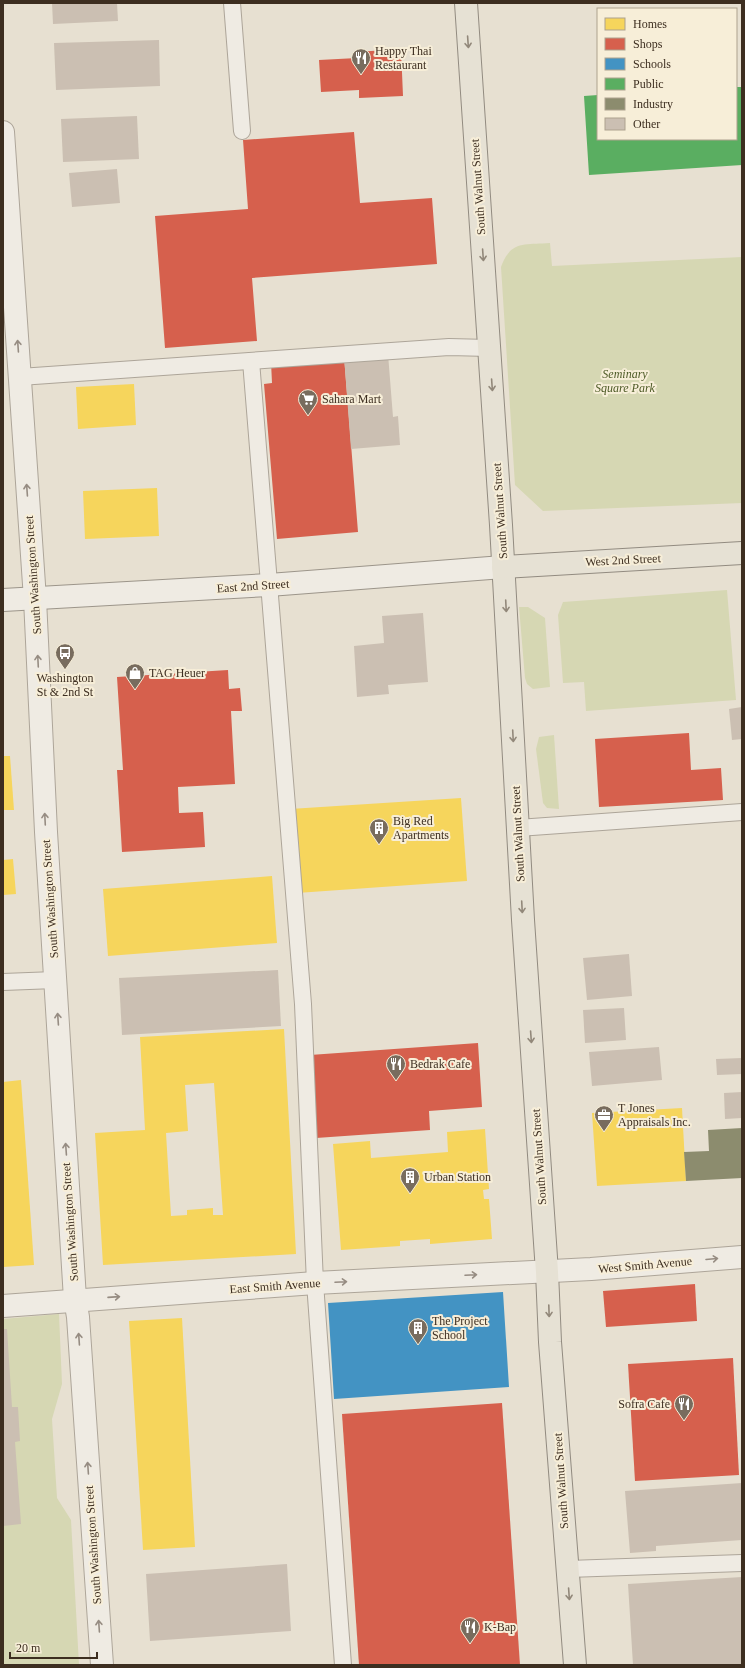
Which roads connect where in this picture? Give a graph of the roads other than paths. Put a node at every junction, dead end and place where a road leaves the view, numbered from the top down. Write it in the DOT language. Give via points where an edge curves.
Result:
graph roads {
  1 [pos="232,3"];
  2 [pos="466,3"];
  3 [pos="242,131"];
  4 [pos="3,132"];
  5 [pos="489,348"];
  6 [pos="251,361"];
  7 [pos="20,378"];
  8 [pos="742,553"];
  9 [pos="504,567"];
  10 [pos="269,585"];
  11 [pos="35,599"];
  12 [pos="3,600"];
  13 [pos="742,812"];
  14 [pos="518,828"];
  15 [pos="55,980"];
  16 [pos="3,982"];
  17 [pos="742,1257"];
  18 [pos="547,1272"];
  19 [pos="315,1283"];
  20 [pos="75,1299"];
  21 [pos="3,1306"];
  22 [pos="742,1563"];
  23 [pos="568,1570"];
  24 [pos="102,1665"];
  25 [pos="343,1665"];
  26 [pos="575,1665"];
  1 -- 3 [label="lane"];
  2 -- 5 [label="main road, South Walnut Street, one-way"];
  7 -- 4 [label="street, South Washington Street, one-way"];
  5 -- 6 [label="lane" via="449,348"];
  5 -- 9 [label="main road, South Walnut Street, one-way"];
  6 -- 7 [label="lane"];
  6 -- 10 [label="lane"];
  11 -- 7 [label="street, South Washington Street, one-way"];
  8 -- 9 [label="main road, West 2nd Street"];
  9 -- 10 [label="street, East 2nd Street"];
  9 -- 14 [label="main road, South Walnut Street, one-way"];
  10 -- 11 [label="street, East 2nd Street"];
  10 -- 19 [label="lane" via="303,1004"];
  11 -- 12 [label="street, East 2nd Street"];
  15 -- 11 [label="street, South Washington Street, one-way"];
  13 -- 14 [label="lane"];
  14 -- 18 [label="main road, South Walnut Street, one-way"];
  15 -- 16 [label="lane"];
  20 -- 15 [label="street, South Washington Street, one-way"];
  18 -- 17 [label="street, West Smith Avenue, one-way"];
  19 -- 18 [label="street, East Smith Avenue, one-way"];
  18 -- 23 [label="main road, South Walnut Street, one-way"];
  20 -- 19 [label="street, East Smith Avenue, one-way"];
  19 -- 25 [label="lane"];
  20 -- 21 [label="street, East Smith Avenue"];
  24 -- 20 [label="street, South Washington Street, one-way"];
  22 -- 23 [label="lane"];
  23 -- 26 [label="main road, South Walnut Street, one-way"];
}
